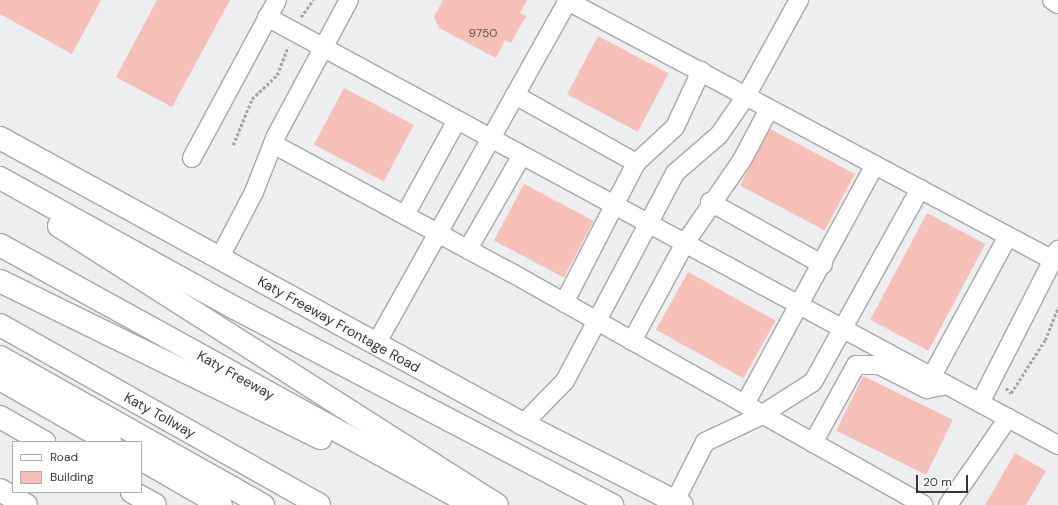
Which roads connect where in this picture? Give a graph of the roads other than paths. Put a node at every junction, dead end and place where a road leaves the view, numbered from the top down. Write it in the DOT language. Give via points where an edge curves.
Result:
graph roads {
  1 [pos="277,0"];
  2 [pos="349,0"];
  3 [pos="567,0"];
  4 [pos="799,0"];
  5 [pos="1052,0"];
  6 [pos="1058,4"];
  7 [pos="267,17"];
  8 [pos="323,47"];
  9 [pos="701,71"];
  10 [pos="515,95"];
  11 [pos="746,96"];
  12 [pos="769,109"];
  13 [pos="457,120"];
  14 [pos="0,138"];
  15 [pos="491,138"];
  16 [pos="273,144"];
  17 [pos="522,155"];
  18 [pos="192,158"];
  19 [pos="636,163"];
  20 [pos="875,165"];
  21 [pos="0,178"];
  22 [pos="0,188"];
  23 [pos="920,189"];
  24 [pos="714,196"];
  25 [pos="612,204"];
  26 [pos="405,215"];
  27 [pos="650,224"];
  28 [pos="437,233"];
  29 [pos="1008,236"];
  30 [pos="684,243"];
  31 [pos="0,245"];
  32 [pos="468,249"];
  33 [pos="1055,255"];
  34 [pos="219,258"];
  35 [pos="823,265"];
  36 [pos="0,281"];
  37 [pos="564,303"];
  38 [pos="800,304"];
  39 [pos="597,322"];
  40 [pos="0,325"];
  41 [pos="844,329"];
  42 [pos="632,341"];
  43 [pos="376,344"];
  44 [pos="0,357"];
  45 [pos="0,379"];
  46 [pos="939,381"];
  47 [pos="980,402"];
  48 [pos="745,404"];
  49 [pos="763,414"];
  50 [pos="0,417"];
  51 [pos="1008,418"];
  52 [pos="523,424"];
  53 [pos="42,441"];
  54 [pos="108,441"];
  55 [pos="813,443"];
  56 [pos="1058,445"];
  57 [pos="142,460"];
  58 [pos="0,490"];
  59 [pos="134,493"];
  60 [pos="678,503"];
  61 [pos="25,505"];
  62 [pos="155,505"];
  63 [pos="221,505"];
  64 [pos="263,505"];
  65 [pos="319,505"];
  66 [pos="459,505"];
  67 [pos="472,505"];
  68 [pos="497,505"];
  69 [pos="612,505"];
  70 [pos="923,505"];
  71 [pos="948,505"];
  1 -- 7 [label="lane"];
  2 -- 8 [label="lane"];
  3 -- 9 [label="lane"];
  3 -- 10 [label="lane"];
  4 -- 11 [label="lane"];
  5 -- 6 [label="lane"];
  7 -- 8 [label="lane"];
  7 -- 18 [label="lane"];
  8 -- 13 [label="lane"];
  8 -- 16 [label="lane"];
  9 -- 11 [label="lane"];
  9 -- 19 [label="lane" via="675,127"];
  10 -- 15 [label="lane"];
  10 -- 19 [label="lane"];
  11 -- 12 [label="lane"];
  11 -- 27 [label="lane" via="719,135 675,173"];
  12 -- 20 [label="lane"];
  12 -- 24 [label="lane" via="742,160"];
  13 -- 15 [label="lane"];
  13 -- 26 [label="lane"];
  14 -- 34 [label="main road, Katy Freeway Frontage Road"];
  15 -- 17 [label="lane"];
  15 -- 28 [label="lane"];
  16 -- 26 [label="lane"];
  16 -- 34 [label="lane" via="254,192"];
  17 -- 25 [label="lane"];
  17 -- 32 [label="lane"];
  19 -- 25 [label="lane"];
  20 -- 23 [label="lane"];
  20 -- 35 [label="lane"];
  21 -- 69 [label="main road" via="442,418"];
  22 -- 68 [label="main road"];
  23 -- 29 [label="lane"];
  23 -- 41 [label="lane"];
  24 -- 30 [label="lane"];
  24 -- 35 [label="lane"];
  25 -- 27 [label="lane"];
  25 -- 37 [label="lane"];
  26 -- 28 [label="lane"];
  27 -- 30 [label="lane"];
  27 -- 39 [label="lane"];
  28 -- 32 [label="lane"];
  28 -- 43 [label="lane"];
  29 -- 33 [label="lane"];
  29 -- 46 [label="lane"];
  30 -- 38 [label="lane"];
  30 -- 42 [label="lane"];
  31 -- 67 [label="main road, Katy Freeway"];
  32 -- 37 [label="lane"];
  33 -- 47 [label="lane"];
  34 -- 43 [label="main road, Katy Freeway Frontage Road"];
  35 -- 38 [label="lane"];
  36 -- 66 [label="main road"];
  37 -- 39 [label="lane"];
  38 -- 41 [label="lane"];
  38 -- 48 [label="lane"];
  39 -- 42 [label="lane"];
  39 -- 52 [label="lane" via="565,381"];
  40 -- 65 [label="main road, Katy Tollway"];
  41 -- 46 [label="lane"];
  41 -- 49 [label="lane" via="813,382"];
  42 -- 48 [label="lane"];
  43 -- 52 [label="main road, Katy Freeway Frontage Road"];
  44 -- 64 [label="main road, Katy Tollway"];
  45 -- 54 [label="main road"];
  46 -- 47 [label="lane"];
  46 -- 55 [label="lane" via="927,389 879,365 856,365"];
  47 -- 51 [label="lane"];
  48 -- 49 [label="lane"];
  49 -- 55 [label="lane"];
  49 -- 60 [label="lane" via="705,442"];
  50 -- 53 [label="main road"];
  51 -- 56 [label="lane"];
  51 -- 71 [label="lane"];
  52 -- 60 [label="main road, Katy Freeway Frontage Road"];
  55 -- 70 [label="lane"];
  57 -- 63 [label="main road"];
  58 -- 61 [label="main road, bridge"];
  59 -- 62 [label="main road"];
}
